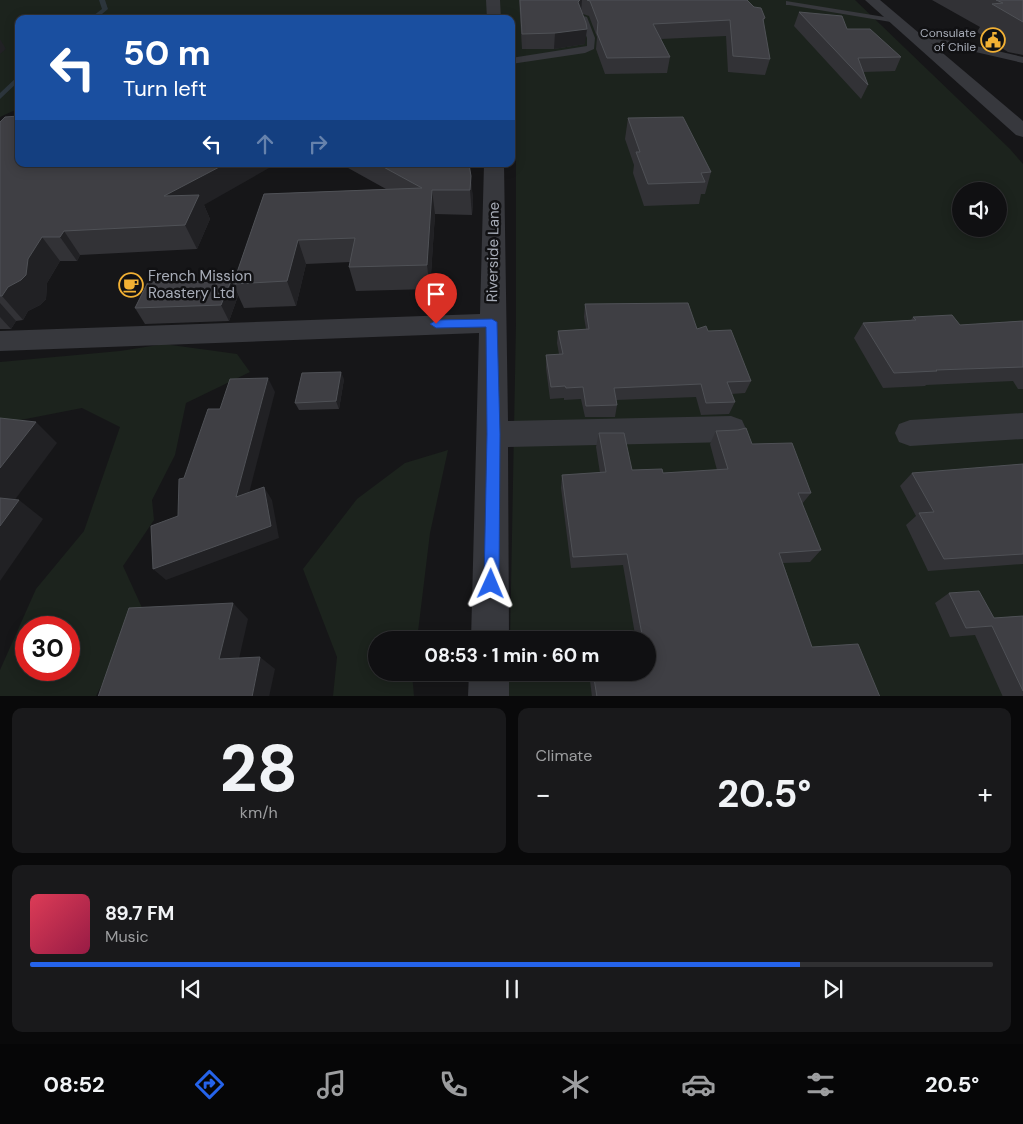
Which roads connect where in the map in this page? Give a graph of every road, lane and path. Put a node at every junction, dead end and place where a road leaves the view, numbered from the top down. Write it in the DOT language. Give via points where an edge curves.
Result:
graph roads {
  1 [pos="493,0"];
  2 [pos="872,0"];
  3 [pos="789,3"];
  4 [pos="494,15"];
  5 [pos="583,17"];
  6 [pos="896,21"];
  7 [pos="918,39"];
  8 [pos="515,60"];
  9 [pos="1023,60"];
  10 [pos="1023,131"];
  11 [pos="494,167"];
  12 [pos="492,322"];
  13 [pos="0,341"];
  14 [pos="1023,426"];
  15 [pos="731,429"];
  16 [pos="910,433"];
  17 [pos="494,434"];
  18 [pos="490,631"];
  19 [pos="489,681"];
  20 [pos="488,696"];
  1 -- 4 [label="street"];
  2 -- 6 [label="street"];
  3 -- 6 [label="lane"];
  5 -- 8 [label="lane" via="591,47"];
  6 -- 7 [label="street"];
  7 -- 9 [label="lane"];
  7 -- 10 [label="street"];
  11 -- 12 [label="street, Riverside Lane"];
  12 -- 13 [label="street"];
  12 -- 17 [label="street, Riverside Lane"];
  14 -- 16 [label="street"];
  15 -- 17 [label="street"];
  17 -- 18 [label="street, Riverside Lane"];
  19 -- 20 [label="street"];
}
